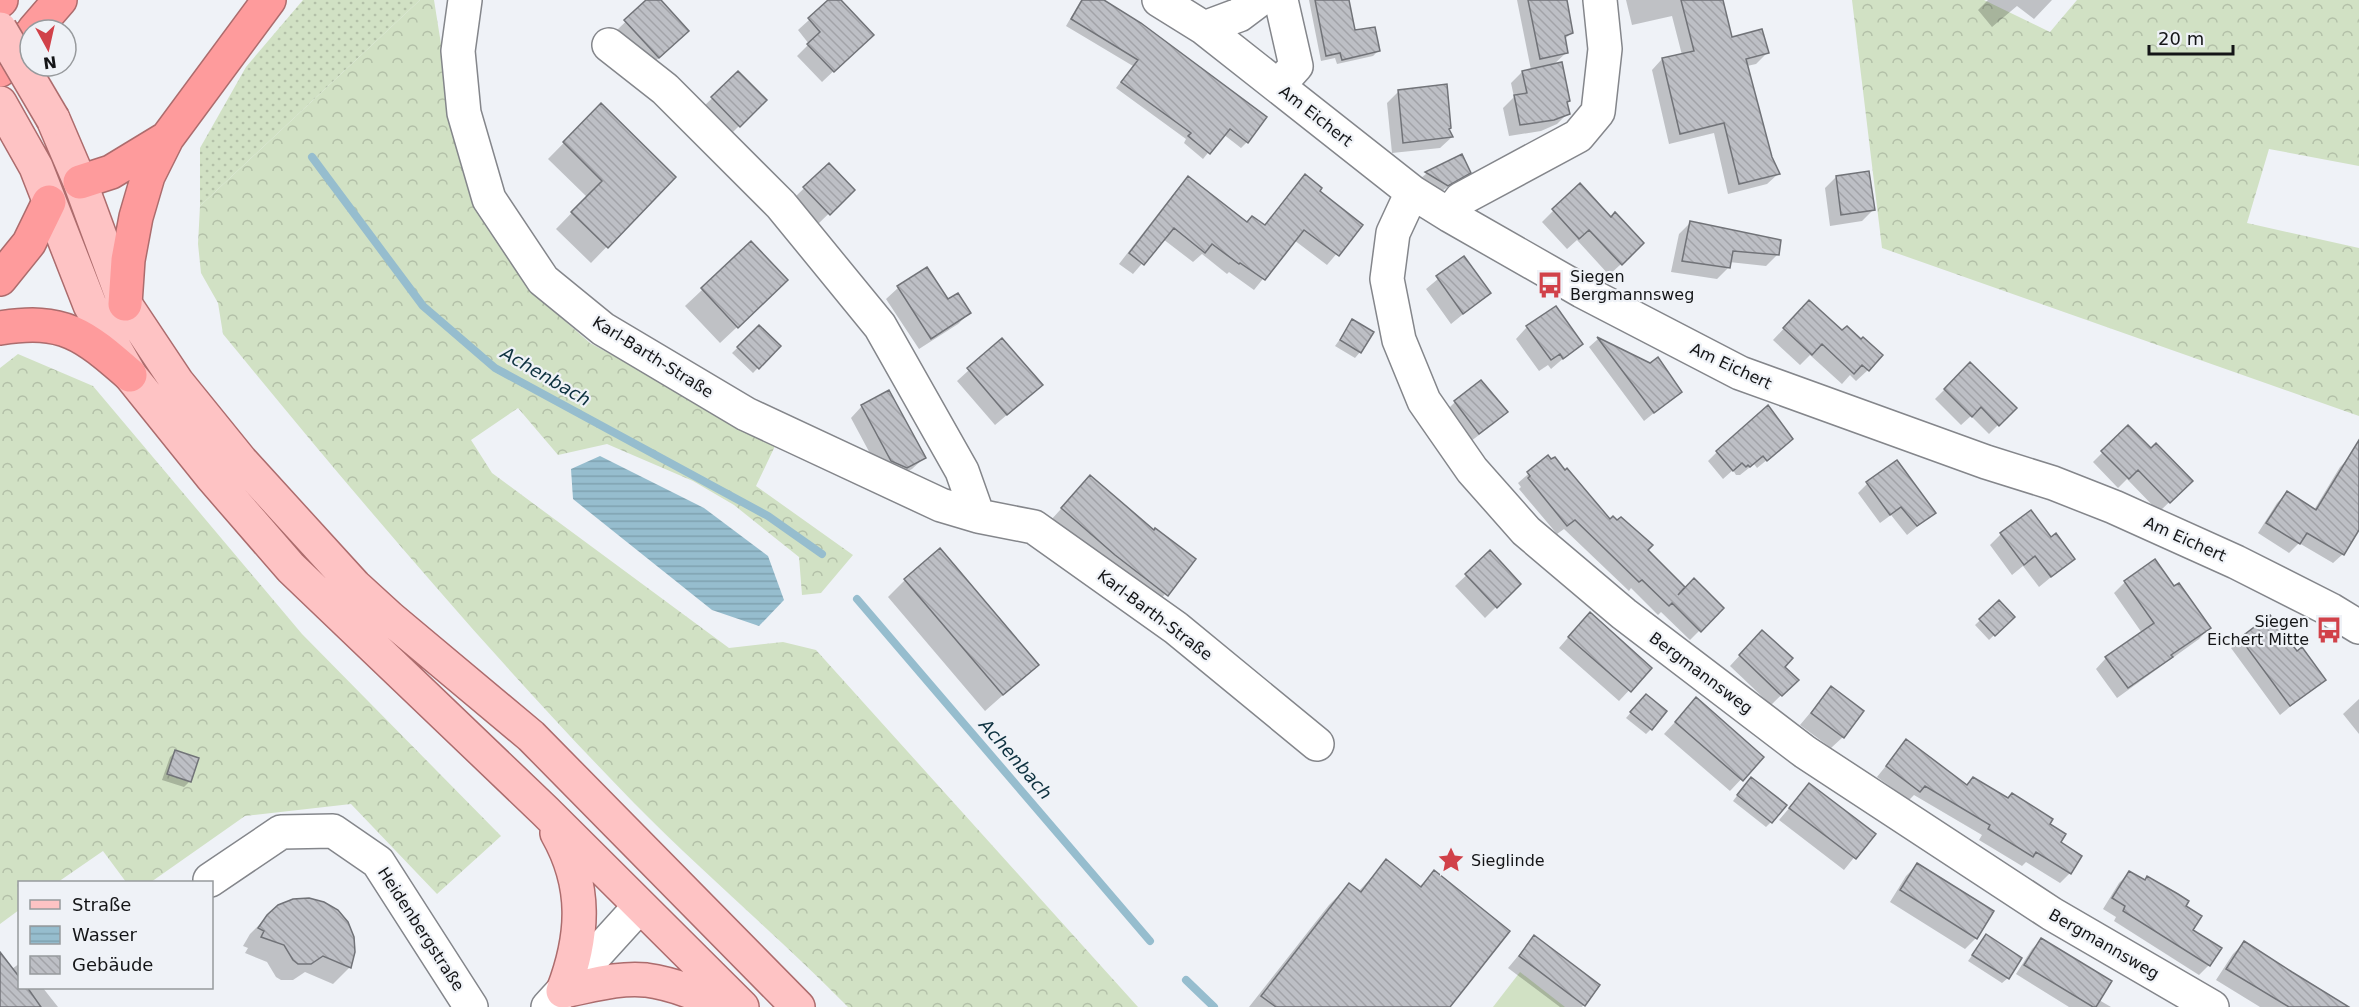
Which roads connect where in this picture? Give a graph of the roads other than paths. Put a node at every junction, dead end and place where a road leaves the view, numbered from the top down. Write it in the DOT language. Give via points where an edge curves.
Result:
graph roads {
  1 [pos="60,0"];
  2 [pos="269,0"];
  3 [pos="465,0"];
  4 [pos="1159,0"];
  5 [pos="1259,0"];
  6 [pos="1281,0"];
  7 [pos="1600,0"];
  8 [pos="44,18"];
  9 [pos="1204,28"];
  10 [pos="0,29"];
  11 [pos="609,45"];
  12 [pos="18,49"];
  13 [pos="0,70"];
  14 [pos="1278,86"];
  15 [pos="0,103"];
  16 [pos="167,138"];
  17 [pos="80,182"];
  18 [pos="1412,192"];
  19 [pos="49,202"];
  20 [pos="1449,215"];
  21 [pos="0,279"];
  22 [pos="126,304"];
  23 [pos="0,327"];
  24 [pos="130,375"];
  25 [pos="978,516"];
  26 [pos="2359,627"];
  27 [pos="1317,744"];
  28 [pos="544,811"];
  29 [pos="668,876"];
  30 [pos="210,880"];
  31 [pos="639,907"];
  32 [pos="556,999"];
  33 [pos="471,1007"];
  34 [pos="726,1007"];
  35 [pos="742,1007"];
  36 [pos="798,1007"];
  37 [pos="2212,1007"];
  1 -- 8 [label="highway"];
  2 -- 16 [label="highway"];
  3 -- 25 [label="street, Karl-Barth-Straße" via="458,51 464,113 489,200 543,280 603,329 746,414 941,505"];
  4 -- 9 [label="street, Am Eichert"];
  5 -- 9 [label="street" via="1239,15"];
  6 -- 14 [label="street" via="1296,66"];
  7 -- 20 [label="street" via="1605,49 1598,112 1578,136 1461,199"];
  9 -- 14 [label="street, Am Eichert"];
  10 -- 17 [label="main road, bridge" via="53,119"];
  11 -- 25 [label="street" via="665,89 781,206 880,326 963,471"];
  12 -- 13 [label="highway"];
  14 -- 18 [label="street, Am Eichert"];
  15 -- 19 [label="main road" via="27,149"];
  16 -- 17 [label="highway" via="111,172"];
  16 -- 22 [label="highway" via="148,176 136,217 128,260"];
  17 -- 19 [label="main road"];
  17 -- 22 [label="main road"];
  18 -- 20 [label="street, Am Eichert"];
  18 -- 37 [label="street, Bergmannsweg" via="1393,233 1387,279 1399,340 1424,401 1472,470 1526,531 1624,614 1805,752 2052,914"];
  19 -- 21 [label="highway" via="29,243"];
  19 -- 24 [label="main road" via="90,305"];
  20 -- 26 [label="street, Am Eichert" via="1582,291 1740,373 2114,507 2236,562"];
  22 -- 29 [label="main road" via="177,382 241,461 355,586 531,736"];
  23 -- 24 [label="highway" via="49,325 71,331 96,344"];
  24 -- 28 [label="main road" via="291,568"];
  25 -- 27 [label="street, Karl-Barth-Straße" via="1034,527 1176,628"];
  28 -- 31 [label="main road"];
  28 -- 32 [label="main road" via="573,867 579,898 576,951"];
  29 -- 31 [label="main road"];
  29 -- 36 [label="main road"];
  30 -- 33 [label="street, Heidenbergstraße" via="281,832 333,831 378,862"];
  31 -- 32 [label="street"];
  31 -- 35 [label="main road"];
  32 -- 34 [label="main road" via="612,981 644,980 673,985"];
}
